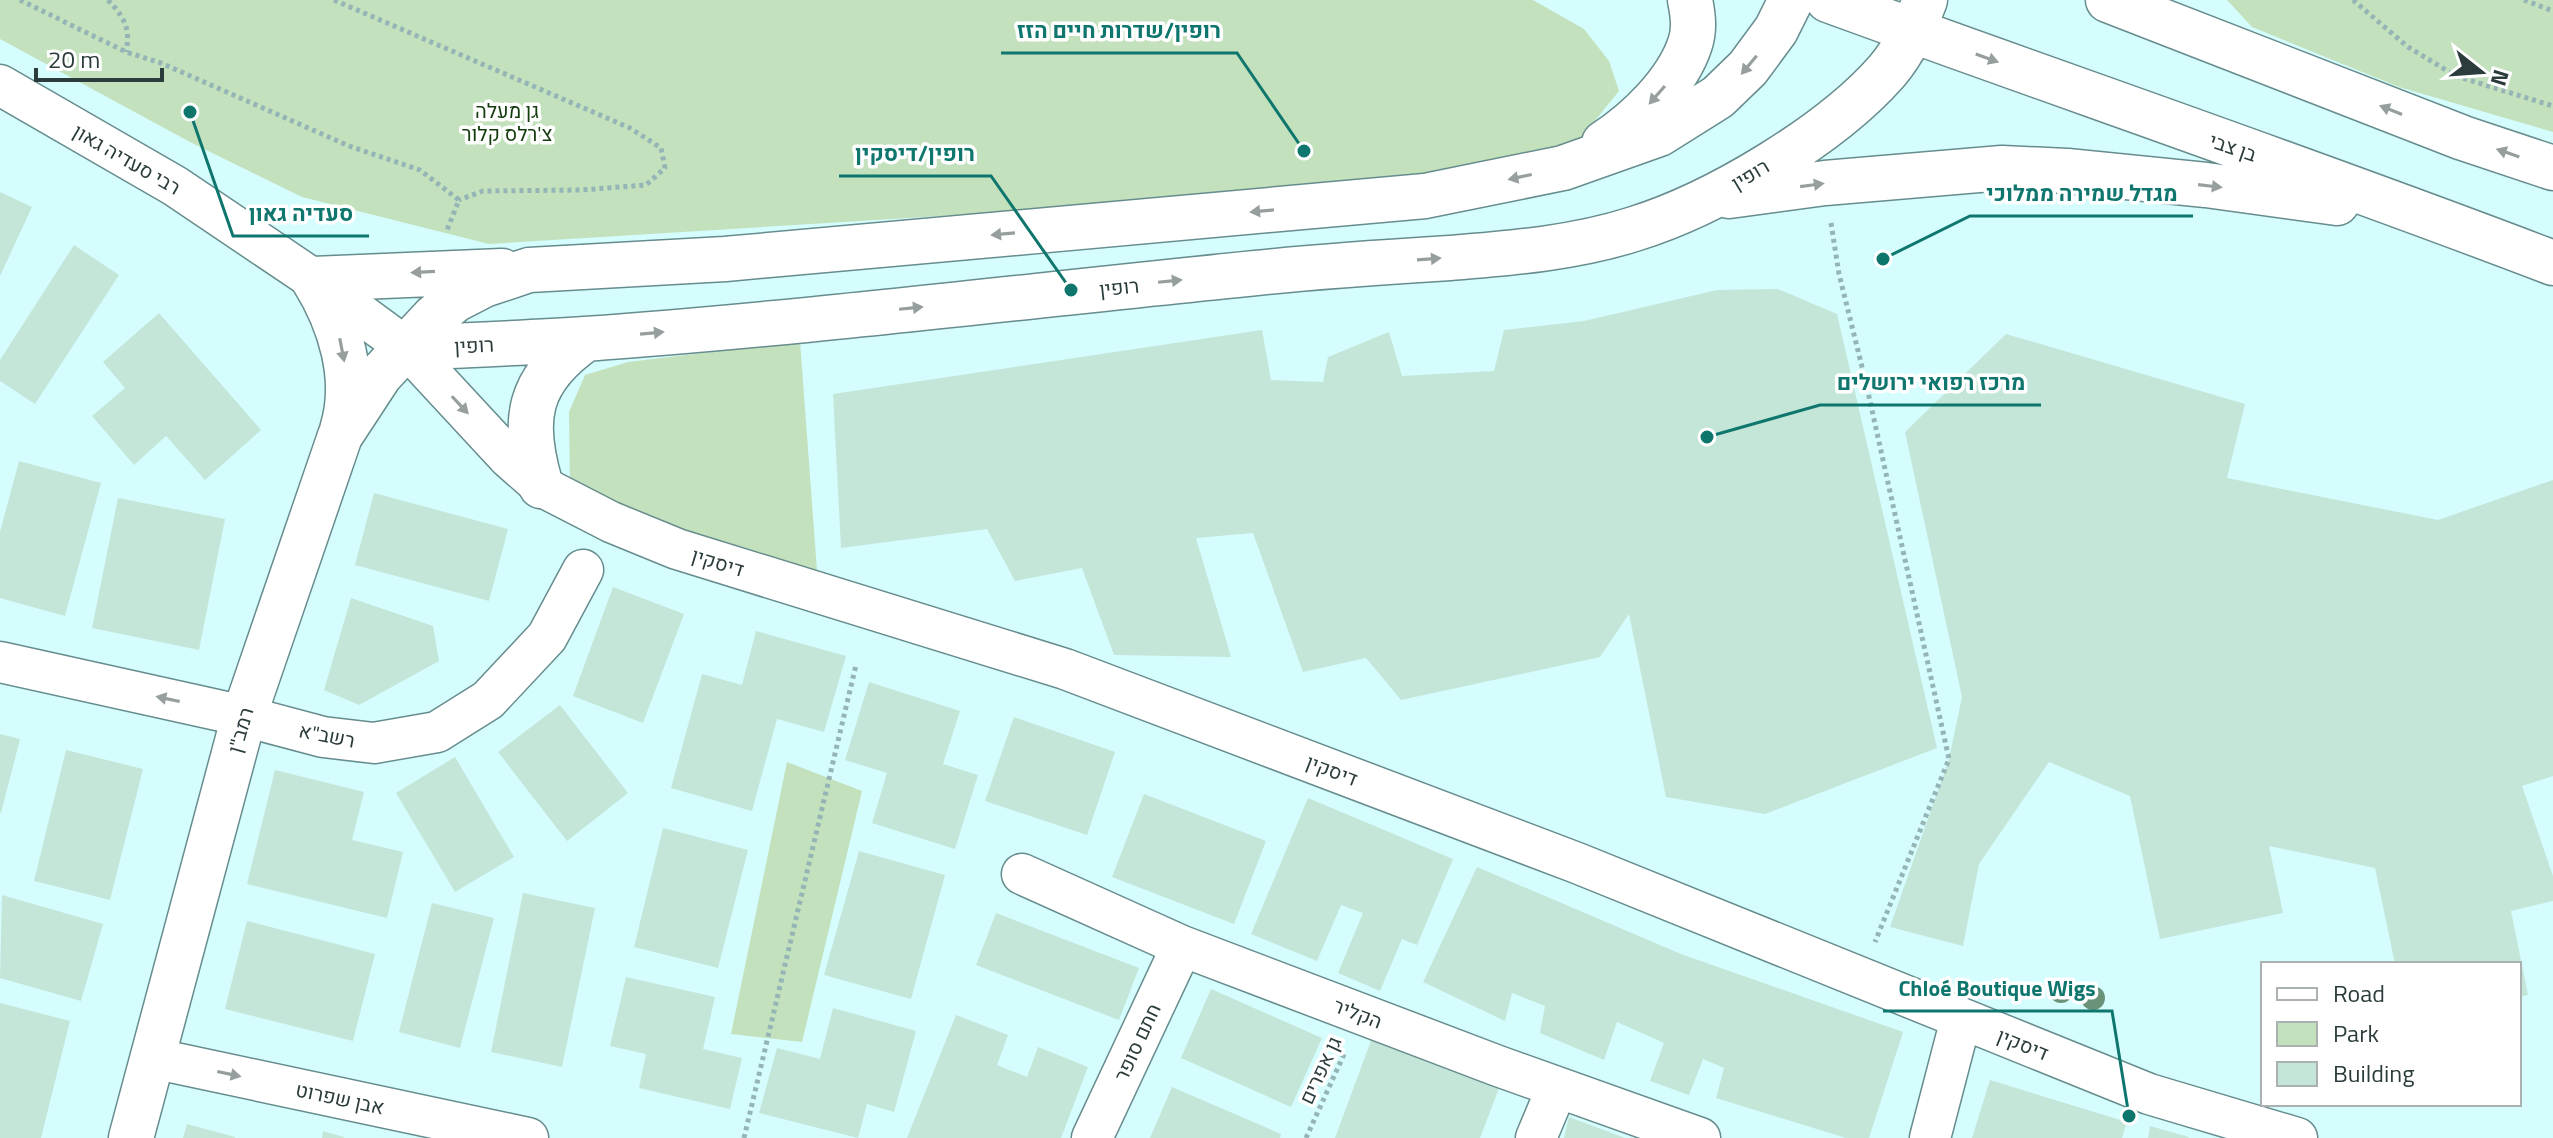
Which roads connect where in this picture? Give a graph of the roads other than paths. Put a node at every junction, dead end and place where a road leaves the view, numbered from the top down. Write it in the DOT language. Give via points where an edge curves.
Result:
graph roads {
  1 [pos="1690,0"];
  2 [pos="1791,0"];
  3 [pos="1828,0"];
  4 [pos="2108,0"];
  5 [pos="2177,0"];
  6 [pos="1919,16"];
  7 [pos="2237,49"];
  8 [pos="0,85"];
  9 [pos="1563,168"];
  10 [pos="2553,168"];
  11 [pos="1707,199"];
  12 [pos="2434,217"];
  13 [pos="2553,263"];
  14 [pos="529,270"];
  15 [pos="313,279"];
  16 [pos="586,339"];
  17 [pos="407,348"];
  18 [pos="340,436"];
  19 [pos="541,486"];
  20 [pos="583,570"];
  21 [pos="0,662"];
  22 [pos="244,716"];
  23 [pos="1022,874"];
  24 [pos="1182,946"];
  25 [pos="1961,1019"];
  26 [pos="152,1058"];
  27 [pos="1557,1088"];
  28 [pos="131,1138"];
  29 [pos="528,1138"];
  30 [pos="1092,1138"];
  31 [pos="1536,1138"];
  32 [pos="1700,1138"];
  33 [pos="1930,1138"];
  34 [pos="2297,1138"];
  1 -- 9 [label="street, one-way" via="1690,44 1660,94 1610,139"];
  2 -- 9 [label="street, רופין, one-way" via="1748,68 1718,97 1659,134"];
  3 -- 6 [label="street, בן צבי"];
  4 -- 7 [label="street"];
  5 -- 7 [label="street"];
  6 -- 11 [label="street, רופין" via="1889,69 1836,117"];
  6 -- 12 [label="street, בן צבי, one-way"];
  10 -- 7 [label="street, one-way"];
  8 -- 15 [label="street, רבי סעדיה גאון" via="175,186"];
  9 -- 14 [label="street, רופין, one-way" via="1425,196 725,259"];
  11 -- 12 [label="street, one-way" via="1965,170 2067,171"];
  16 -- 11 [label="street, רופין, one-way" via="1576,245 1637,229"];
  12 -- 13 [label="street, בן צבי"];
  14 -- 15 [label="street, one-way"];
  14 -- 17 [label="street, רופין" via="455,300"];
  15 -- 17 [label="street, רבי סעדיה גאון"];
  15 -- 18 [label="street, one-way" via="330,307 344,355 348,404"];
  16 -- 17 [label="street, רופין"];
  16 -- 19 [label="street" via="553,366 534,402 529,432"];
  17 -- 18 [label="street, רמב\"ן" via="380,375"];
  17 -- 19 [label="street, דיסקין, one-way"];
  18 -- 22 [label="street, רמב\"ן"];
  19 -- 25 [label="street, דיסקין" via="677,549 1079,674 1577,863"];
  20 -- 22 [label="street, רשב\"א" via="547,637 488,700 437,732 374,743 323,737"];
  22 -- 21 [label="street, רשב\"א, one-way"];
  22 -- 26 [label="street, רמב\"ן"];
  23 -- 24 [label="street, הקליר"];
  24 -- 27 [label="street, הקליר"];
  24 -- 30 [label="street, חתם סופר"];
  25 -- 33 [label="street"];
  25 -- 34 [label="street, דיסקין" via="2149,1094"];
  26 -- 28 [label="street, רמב\"ן"];
  26 -- 29 [label="street, אבן שפרוט, one-way"];
  27 -- 31 [label="street"];
  27 -- 32 [label="street, הקליר"];
}
